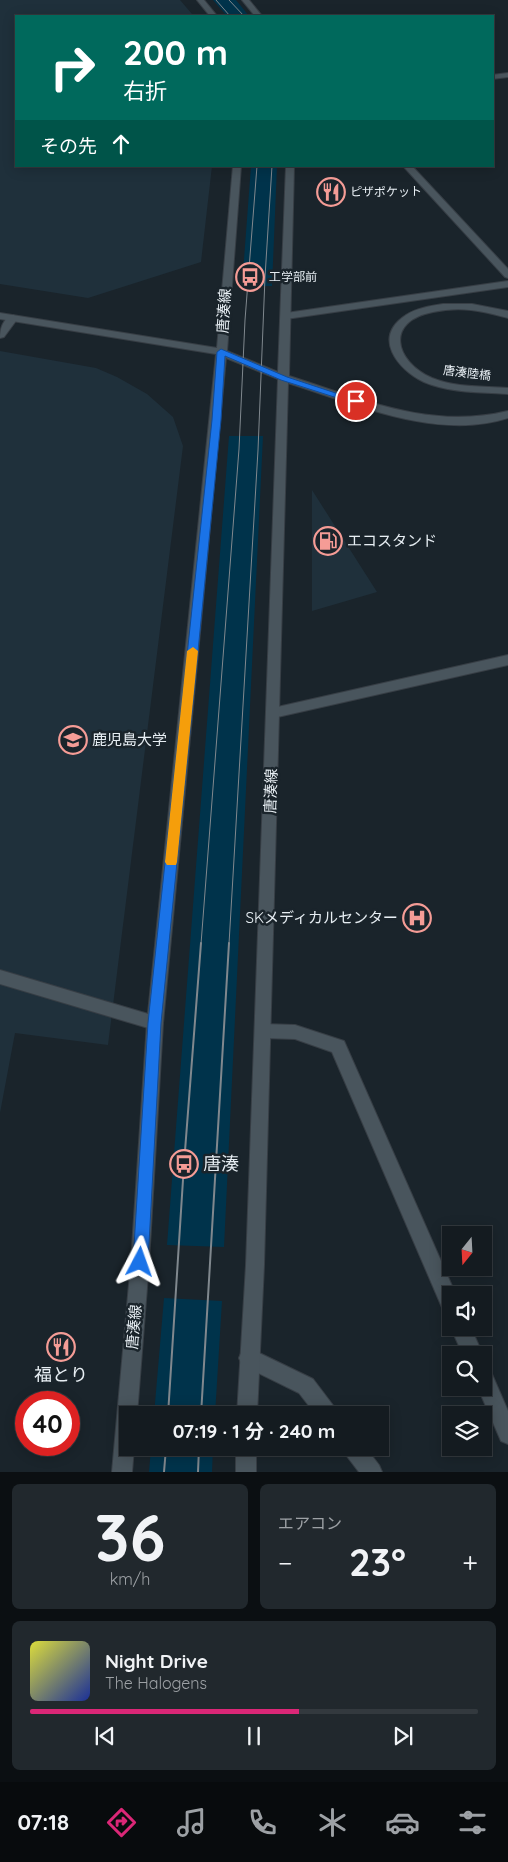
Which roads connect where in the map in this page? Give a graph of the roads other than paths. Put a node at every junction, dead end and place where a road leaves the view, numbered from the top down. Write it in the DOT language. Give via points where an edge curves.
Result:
graph roads {
  1 [pos="200,0"];
  2 [pos="245,0"];
  3 [pos="213,15"];
  4 [pos="258,15"];
  5 [pos="508,75"];
  6 [pos="494,77"];
  7 [pos="238,167"];
  8 [pos="290,167"];
  9 [pos="408,167"];
  10 [pos="508,274"];
  11 [pos="508,284"];
  12 [pos="508,315"];
  13 [pos="0,316"];
  14 [pos="286,316"];
  15 [pos="13,318"];
  16 [pos="0,335"];
  17 [pos="221,352"];
  18 [pos="284,378"];
  19 [pos="508,391"];
  20 [pos="508,414"];
  21 [pos="508,660"];
  22 [pos="273,713"];
  23 [pos="0,977"];
  24 [pos="155,1023"];
  25 [pos="263,1031"];
  26 [pos="443,1286"];
  27 [pos="249,1358"];
  28 [pos="491,1396"];
  29 [pos="247,1406"];
  30 [pos="321,1406"];
  31 [pos="508,1434"];
  32 [pos="246,1456"];
  33 [pos="359,1456"];
  34 [pos="122,1472"];
  35 [pos="246,1472"];
  36 [pos="372,1472"];
  1 -- 3 [label="street"];
  2 -- 4 [label="street"];
  5 -- 6 [label="street"];
  7 -- 17 [label="street, 唐湊線"];
  8 -- 14 [label="street, 唐湊線"];
  9 -- 10 [label="street"];
  11 -- 14 [label="street"];
  12 -- 19 [label="street, 唐湊陸橋" via="480,307 431,309 409,318 394,340 401,362 429,381"];
  13 -- 15 [label="street"];
  14 -- 18 [label="street, 唐湊線"];
  15 -- 16 [label="street"];
  15 -- 17 [label="street"];
  17 -- 18 [label="street"];
  17 -- 24 [label="street, 唐湊線"];
  18 -- 20 [label="street" via="399,414 433,420 493,419"];
  18 -- 22 [label="street, 唐湊線"];
  21 -- 22 [label="street"];
  22 -- 25 [label="street, 唐湊線"];
  23 -- 24 [label="street"];
  24 -- 34 [label="street, 唐湊線" via="140,1262"];
  25 -- 26 [label="street" via="295,1032 338,1046"];
  25 -- 27 [label="street, 唐湊線"];
  27 -- 29 [label="street, 唐湊線"];
  27 -- 30 [label="street" via="306,1386"];
  28 -- 31 [label="street"];
  32 -- 35 [label="street"];
  33 -- 36 [label="street"];
}
